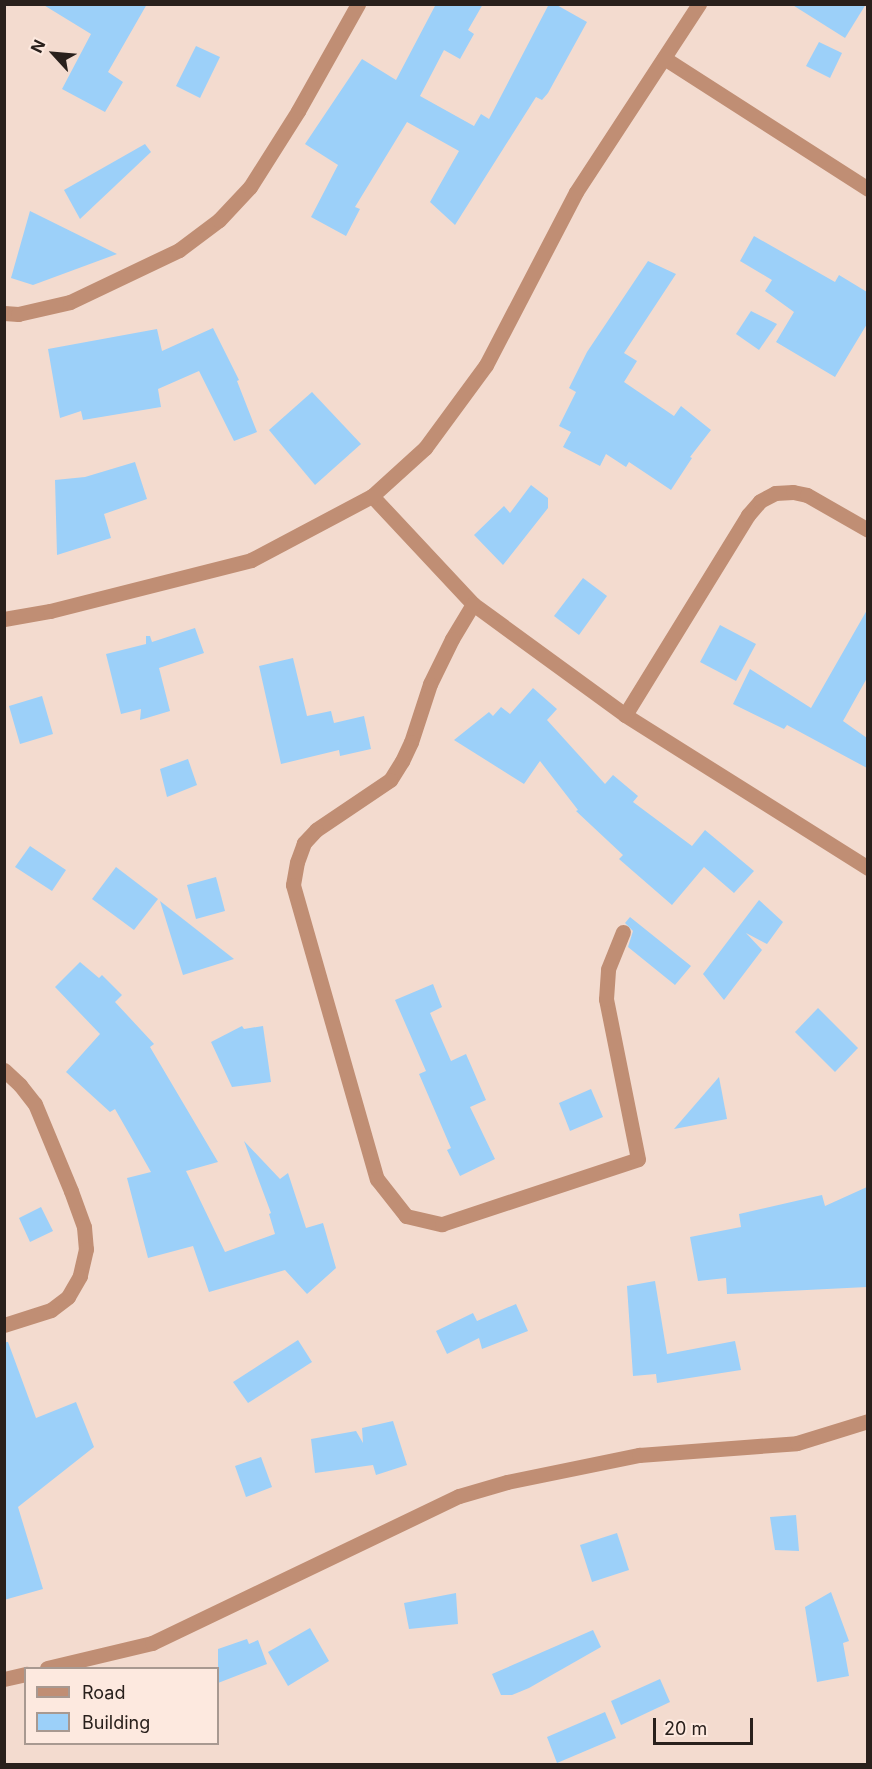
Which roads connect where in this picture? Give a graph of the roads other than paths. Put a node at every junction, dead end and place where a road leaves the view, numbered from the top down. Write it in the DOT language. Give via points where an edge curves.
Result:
graph roads {
  1 [pos="358,4"];
  2 [pos="699,4"];
  3 [pos="663,58"];
  4 [pos="867,189"];
  5 [pos="4,313"];
  6 [pos="372,496"];
  7 [pos="867,530"];
  8 [pos="473,604"];
  9 [pos="4,619"];
  10 [pos="625,715"];
  11 [pos="867,868"];
  12 [pos="623,932"];
  13 [pos="4,1070"];
  14 [pos="4,1325"];
  15 [pos="867,1421"];
  16 [pos="51,1667"];
  17 [pos="24,1674"];
  18 [pos="4,1679"];
  1 -- 5 [label="street" via="250,187 219,220 179,250 70,302 18,314"];
  2 -- 3 [label="street"];
  3 -- 4 [label="street"];
  3 -- 6 [label="street" via="576,192 486,365 425,448"];
  6 -- 8 [label="street"];
  6 -- 9 [label="street" via="251,560"];
  7 -- 10 [label="street" via="807,495 775,494 760,501"];
  8 -- 10 [label="street"];
  8 -- 12 [label="street" via="430,684 411,742 390,780 316,830 304,843 293,885 377,1179 406,1216 441,1224 638,1159 606,999 608,969"];
  10 -- 11 [label="street"];
  13 -- 14 [label="street" via="34,1104 84,1227 86,1249 80,1276 68,1297 51,1310"];
  15 -- 16 [label="street" via="796,1443 639,1455 459,1496 152,1643"];
  17 -- 18 [label="street"];
}
